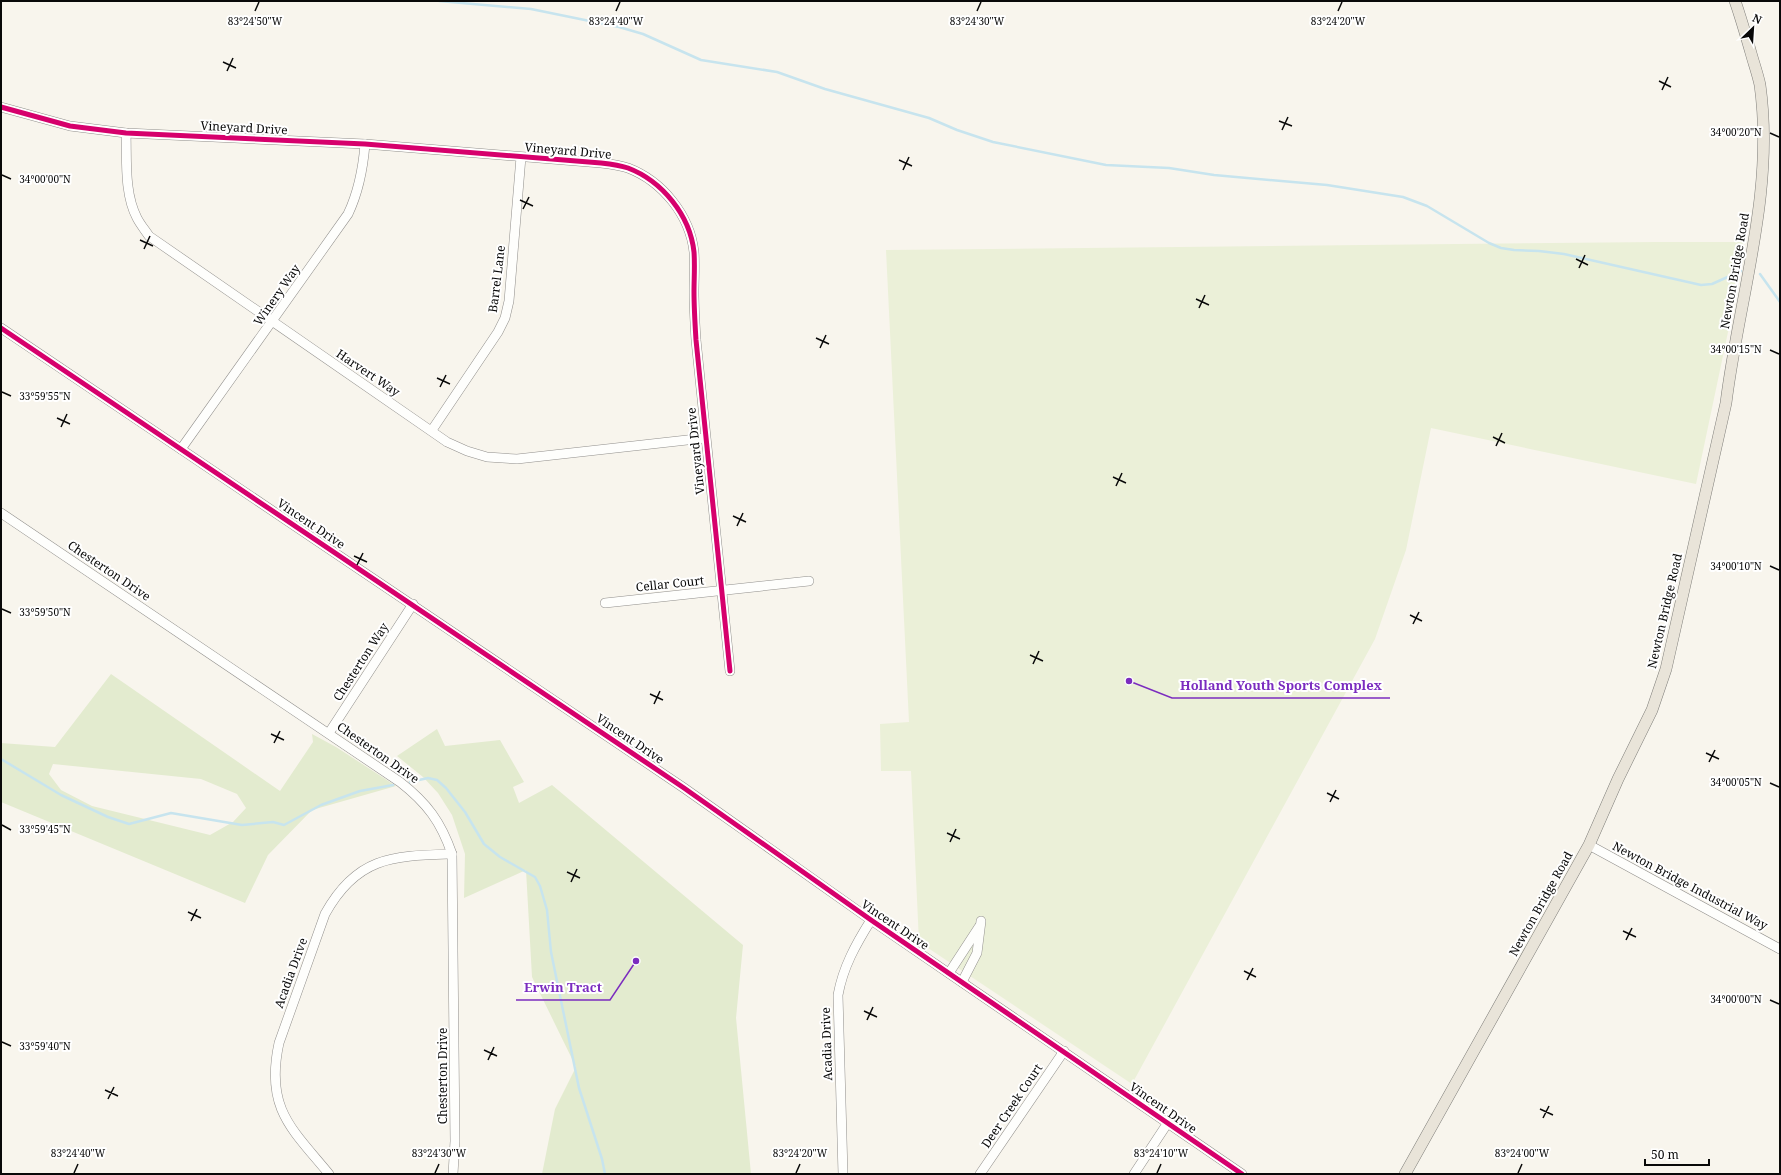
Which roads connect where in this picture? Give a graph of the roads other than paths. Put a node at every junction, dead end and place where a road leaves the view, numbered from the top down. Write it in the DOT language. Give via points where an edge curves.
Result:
graph roads {
  1 [pos="1735,1"];
  2 [pos="1,107"];
  3 [pos="126,133"];
  4 [pos="365,144"];
  5 [pos="521,157"];
  6 [pos="273,322"];
  7 [pos="1,328"];
  8 [pos="432,430"];
  9 [pos="705,438"];
  10 [pos="181,449"];
  11 [pos="1,513"];
  12 [pos="809,580"];
  13 [pos="722,591"];
  14 [pos="605,602"];
  15 [pos="413,604"];
  16 [pos="730,670"];
  17 [pos="329,733"];
  18 [pos="1589,845"];
  19 [pos="452,854"];
  20 [pos="871,920"];
  21 [pos="1780,949"];
  22 [pos="949,973"];
  23 [pos="962,982"];
  24 [pos="1064,1051"];
  25 [pos="1166,1124"];
  26 [pos="329,1174"];
  27 [pos="453,1174"];
  28 [pos="843,1174"];
  29 [pos="980,1174"];
  30 [pos="1134,1174"];
  31 [pos="1242,1174"];
  32 [pos="1405,1174"];
  1 -- 18 [label="main road, Newton Bridge Road" via="1759,84 1763,119 1761,195 1756,237 1730,368 1726,403 1666,669 1652,710"];
  2 -- 3 [label="street, Vineyard Drive" via="70,126"];
  3 -- 4 [label="street, Vineyard Drive"];
  3 -- 6 [label="street, Harvert Way" via="130,195 136,217 149,236"];
  4 -- 5 [label="street, Vineyard Drive"];
  4 -- 6 [label="street, Winery Way" via="357,196 348,214"];
  5 -- 8 [label="street, Barrel Lane" via="509,301 505,318"];
  5 -- 9 [label="street, Vineyard Drive" via="626,167 649,179 676,206 688,231 694,252 694,309"];
  6 -- 8 [label="street, Harvert Way"];
  6 -- 10 [label="street, Winery Way"];
  7 -- 10 [label="street, Vincent Drive"];
  8 -- 9 [label="street, Harvert Way" via="447,442 467,451 487,457 517,459"];
  9 -- 13 [label="street, Vineyard Drive"];
  10 -- 15 [label="street, Vincent Drive"];
  11 -- 17 [label="street, Chesterton Drive"];
  12 -- 13 [label="street, Cellar Court"];
  13 -- 14 [label="street, Cellar Court"];
  13 -- 16 [label="street, Vineyard Drive"];
  15 -- 17 [label="street, Chesterton Way"];
  15 -- 20 [label="street, Vincent Drive" via="684,788"];
  17 -- 19 [label="street, Chesterton Drive" via="422,800 441,826"];
  18 -- 21 [label="street, Newton Bridge Industrial Way"];
  18 -- 32 [label="main road, Newton Bridge Road"];
  19 -- 26 [label="street, Acadia Drive" via="399,857 374,864 346,884 325,914 279,1043 274,1075 277,1098 284,1118"];
  19 -- 27 [label="street, Chesterton Drive" via="455,1141"];
  20 -- 22 [label="street, Vincent Drive"];
  20 -- 28 [label="street, Acadia Drive" via="851,955 838,995"];
  22 -- 23 [label="street, Vincent Drive"];
  22 -- 23 [label="street" via="977,932 981,921 977,953"];
  23 -- 24 [label="street, Vincent Drive"];
  24 -- 25 [label="street, Vincent Drive"];
  24 -- 29 [label="street, Deer Creek Court"];
  25 -- 30 [label="street"];
  25 -- 31 [label="street, Vincent Drive"];
}
